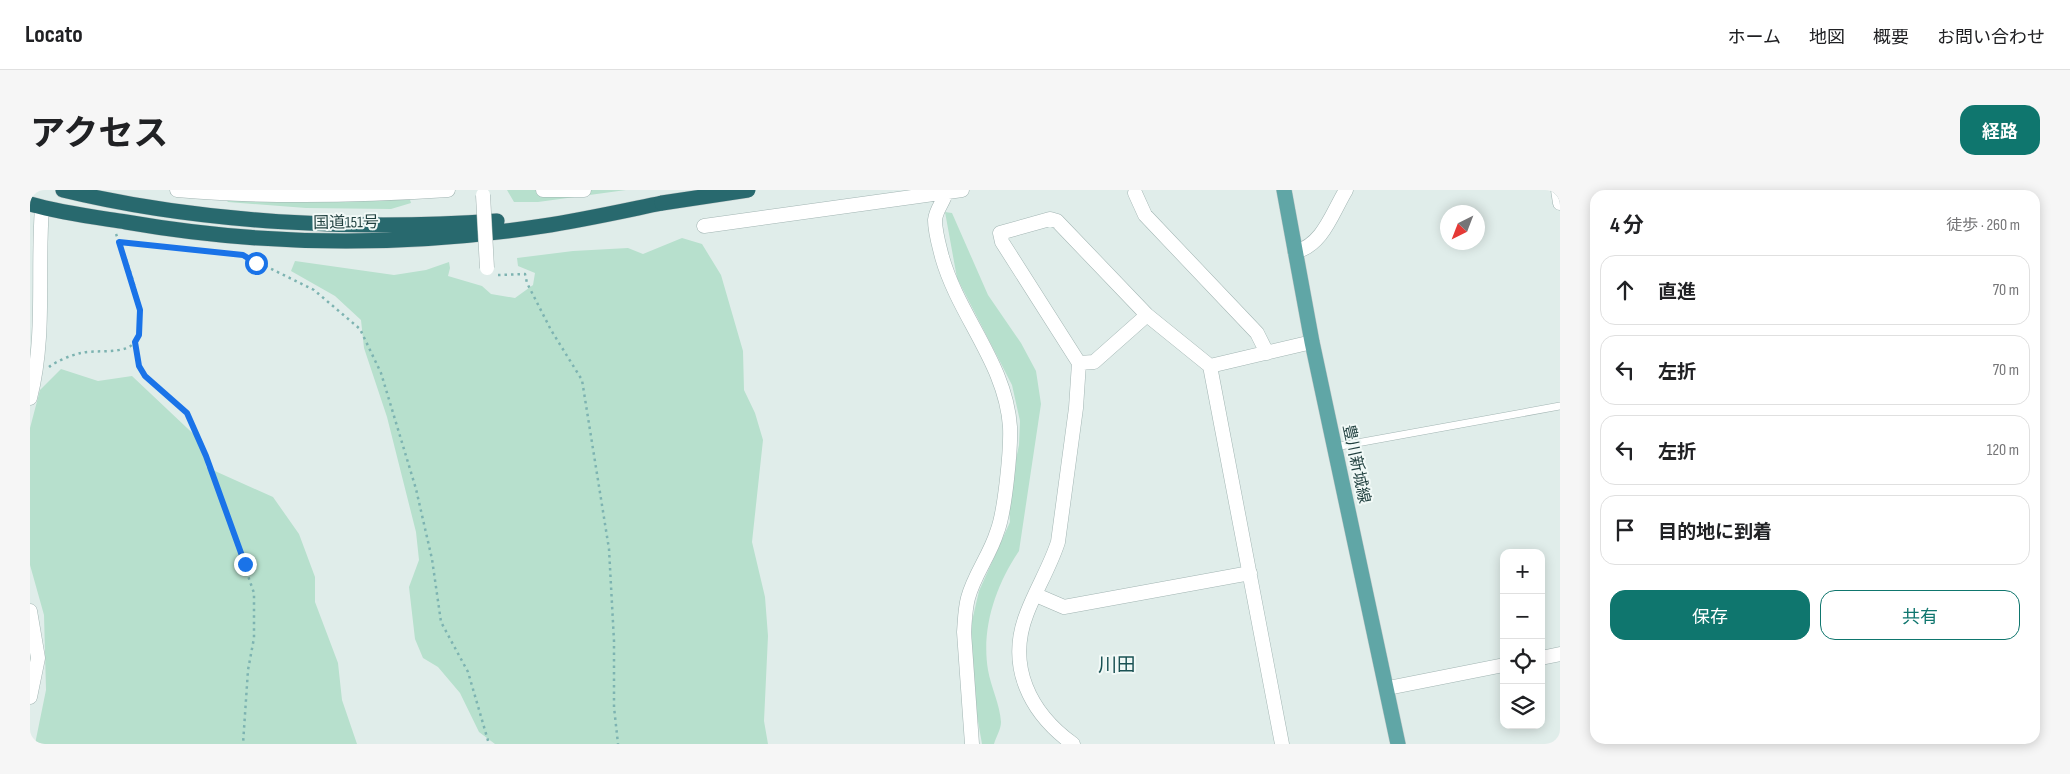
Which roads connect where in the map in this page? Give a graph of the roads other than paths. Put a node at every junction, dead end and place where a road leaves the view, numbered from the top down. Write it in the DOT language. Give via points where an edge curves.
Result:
graph roads {
  1 [pos="64,190"];
  2 [pos="178,190"];
  3 [pos="448,190"];
  4 [pos="543,190"];
  5 [pos="584,190"];
  6 [pos="748,190"];
  7 [pos="962,190"];
  8 [pos="1284,190"];
  9 [pos="1346,190"];
  10 [pos="1558,190"];
  11 [pos="84,192"];
  12 [pos="946,192"];
  13 [pos="483,193"];
  14 [pos="1135,193"];
  15 [pos="662,203"];
  16 [pos="1560,204"];
  17 [pos="36,206"];
  18 [pos="704,226"];
  19 [pos="1295,252"];
  20 [pos="488,268"];
  21 [pos="1147,315"];
  22 [pos="1312,342"];
  23 [pos="1267,353"];
  24 [pos="1079,363"];
  25 [pos="1210,366"];
  26 [pos="30,398"];
  27 [pos="1560,406"];
  28 [pos="1334,447"];
  29 [pos="1250,573"];
  30 [pos="1036,595"];
  31 [pos="30,611"];
  32 [pos="1560,654"];
  33 [pos="1545,657"];
  34 [pos="1500,666"];
  35 [pos="1388,688"];
  36 [pos="30,697"];
  37 [pos="1070,743"];
  38 [pos="972,744"];
  39 [pos="1282,744"];
  40 [pos="1398,744"];
  1 -- 11 [label="highway, 国道151号"];
  2 -- 3 [label="street" via="296,196"];
  4 -- 5 [label="street"];
  6 -- 15 [label="highway, 国道151号, bridge"];
  7 -- 12 [label="street"];
  8 -- 19 [label="main road, 豊川新城線"];
  9 -- 19 [label="street" via="1313,245"];
  10 -- 16 [label="street"];
  11 -- 15 [label="highway, 国道151号" via="191,212 298,222 460,224 542,218"];
  12 -- 18 [label="street"];
  12 -- 38 [label="street" via="937,213 936,236 958,300 992,360 1003,387 1010,430 998,531 968,597 965,614"];
  13 -- 20 [label="street, bridge"];
  14 -- 23 [label="street" via="1145,215 1257,333"];
  15 -- 17 [label="highway, 国道151号" via="543,226 356,242 240,238"];
  17 -- 26 [label="street" via="40,337 37,371"];
  19 -- 22 [label="main road, 豊川新城線"];
  21 -- 24 [label="street" via="1094,362"];
  21 -- 24 [label="street" via="1057,221 1050,219 1000,233 1002,242"];
  21 -- 25 [label="street"];
  22 -- 23 [label="street"];
  22 -- 28 [label="main road, 豊川新城線"];
  23 -- 25 [label="street"];
  24 -- 30 [label="street" via="1058,542"];
  25 -- 29 [label="street"];
  27 -- 28 [label="lane"];
  28 -- 35 [label="main road, 豊川新城線"];
  29 -- 30 [label="street" via="1064,607"];
  29 -- 39 [label="street"];
  30 -- 37 [label="street" via="1020,637 1019,658 1025,686 1033,705"];
  31 -- 36 [label="street" via="38,658"];
  32 -- 33 [label="street"];
  34 -- 35 [label="street"];
  35 -- 40 [label="main road, 豊川新城線"];
}
